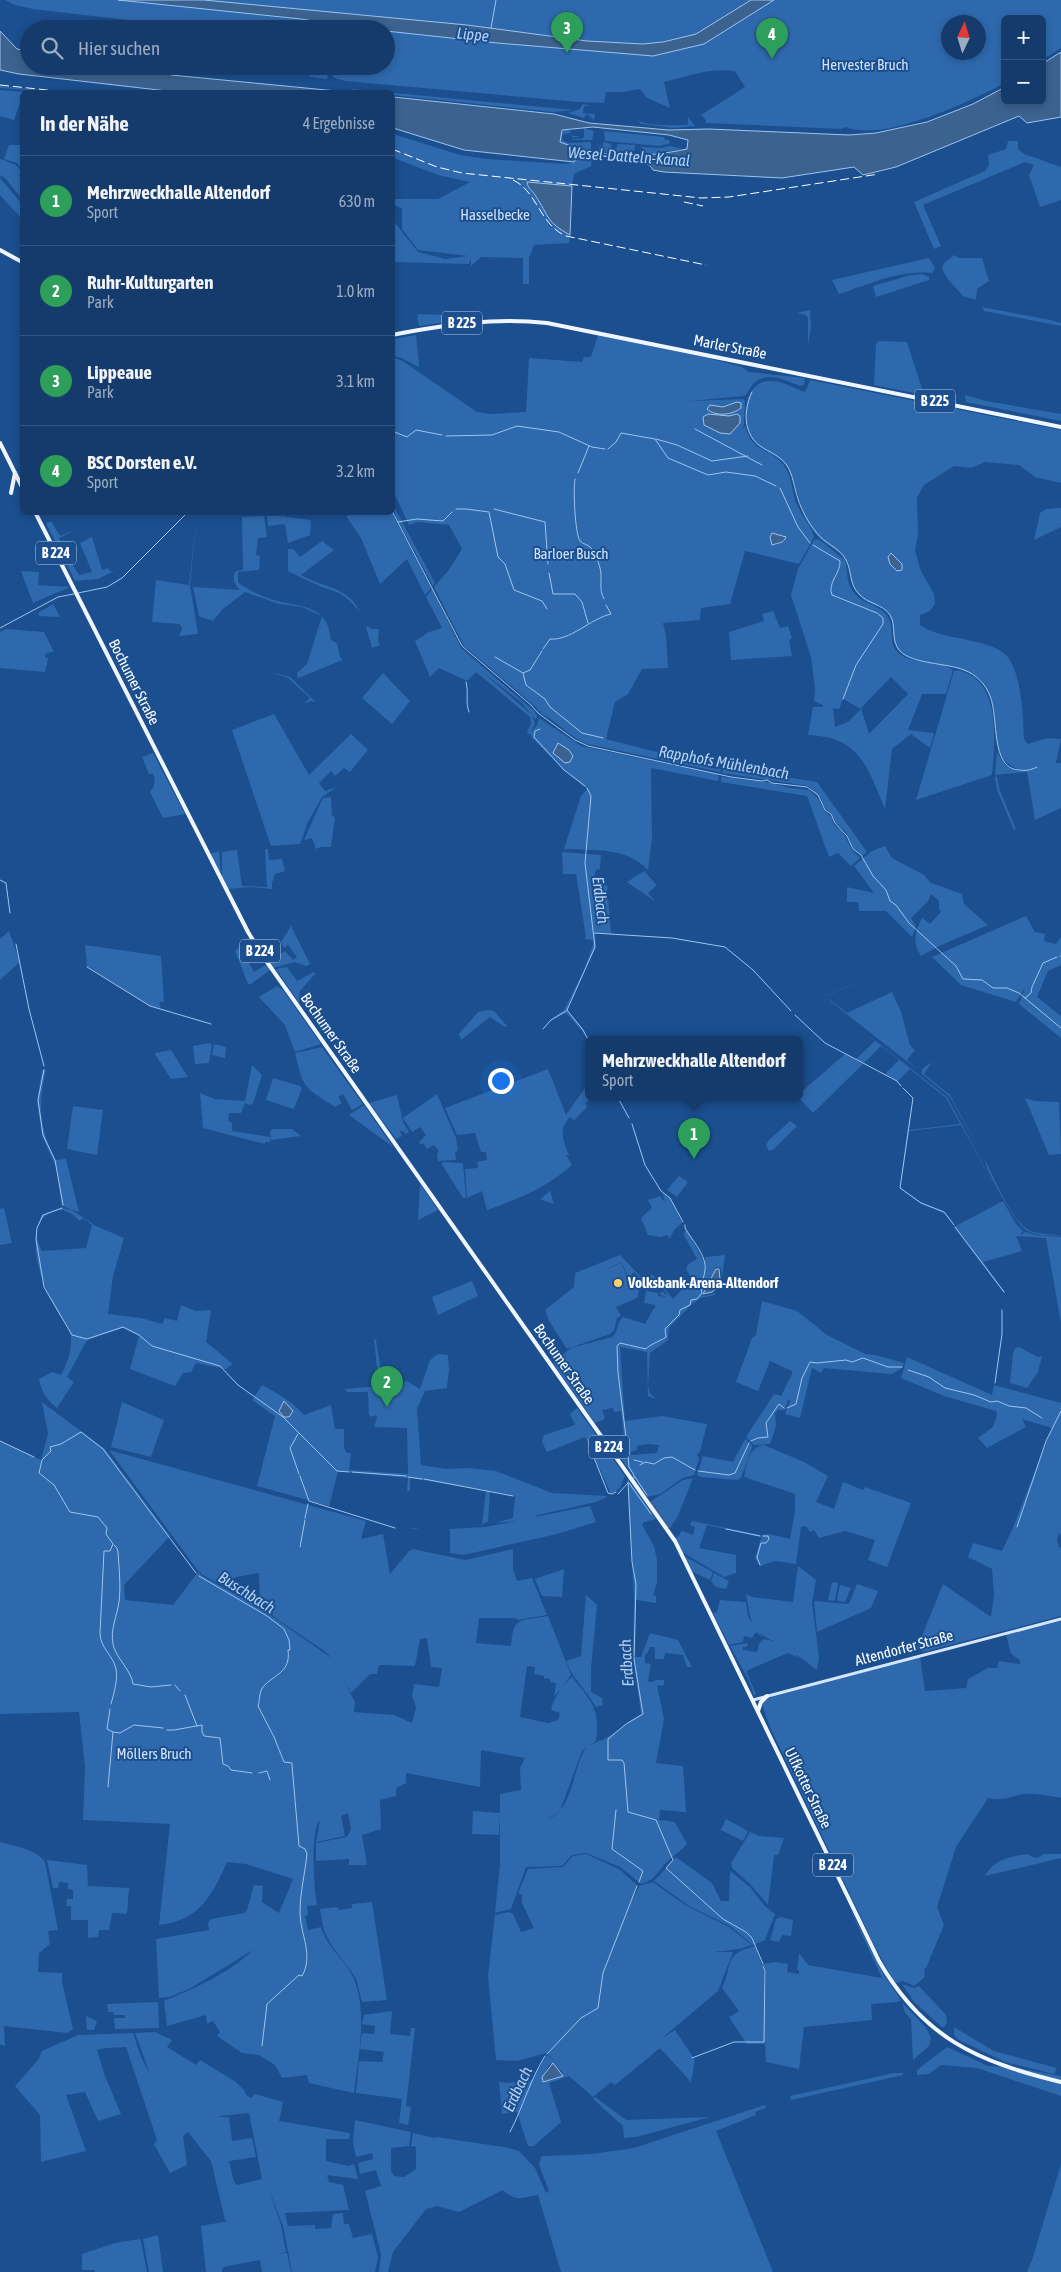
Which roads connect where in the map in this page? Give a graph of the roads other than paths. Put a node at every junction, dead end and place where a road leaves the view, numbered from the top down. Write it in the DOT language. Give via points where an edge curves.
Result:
graph roads {
  1 [pos="0,250"];
  2 [pos="20,261"];
  3 [pos="395,335"];
  4 [pos="1061,427"];
  5 [pos="0,443"];
  6 [pos="15,473"];
  7 [pos="20,483"];
  8 [pos="11,493"];
  9 [pos="37,515"];
  10 [pos="668,1530"];
  11 [pos="1061,1619"];
  12 [pos="767,1696"];
  13 [pos="753,1700"];
  14 [pos="758,1711"];
  15 [pos="1061,2082"];
  1 -- 2 [label="main road"];
  3 -- 4 [label="main road, Marler Straße / B 225" via="486,321 557,324"];
  5 -- 6 [label="main road"];
  6 -- 7 [label="main road"];
  6 -- 8 [label="main road"];
  9 -- 10 [label="main road, Bochumer Straße / B 224" via="262,955"];
  10 -- 13 [label="main road, Ulfkotter Straße / B 224"];
  11 -- 12 [label="main road, Altendorfer Straße"];
  12 -- 13 [label="main road, Altendorfer Straße"];
  12 -- 14 [label="main road" via="760,1702"];
  13 -- 14 [label="main road, Ulfkotter Straße / B 224"];
  14 -- 15 [label="main road, Ulfkotter Straße / B 224" via="879,1961 906,2002 940,2034 972,2053 1007,2068"];
}
